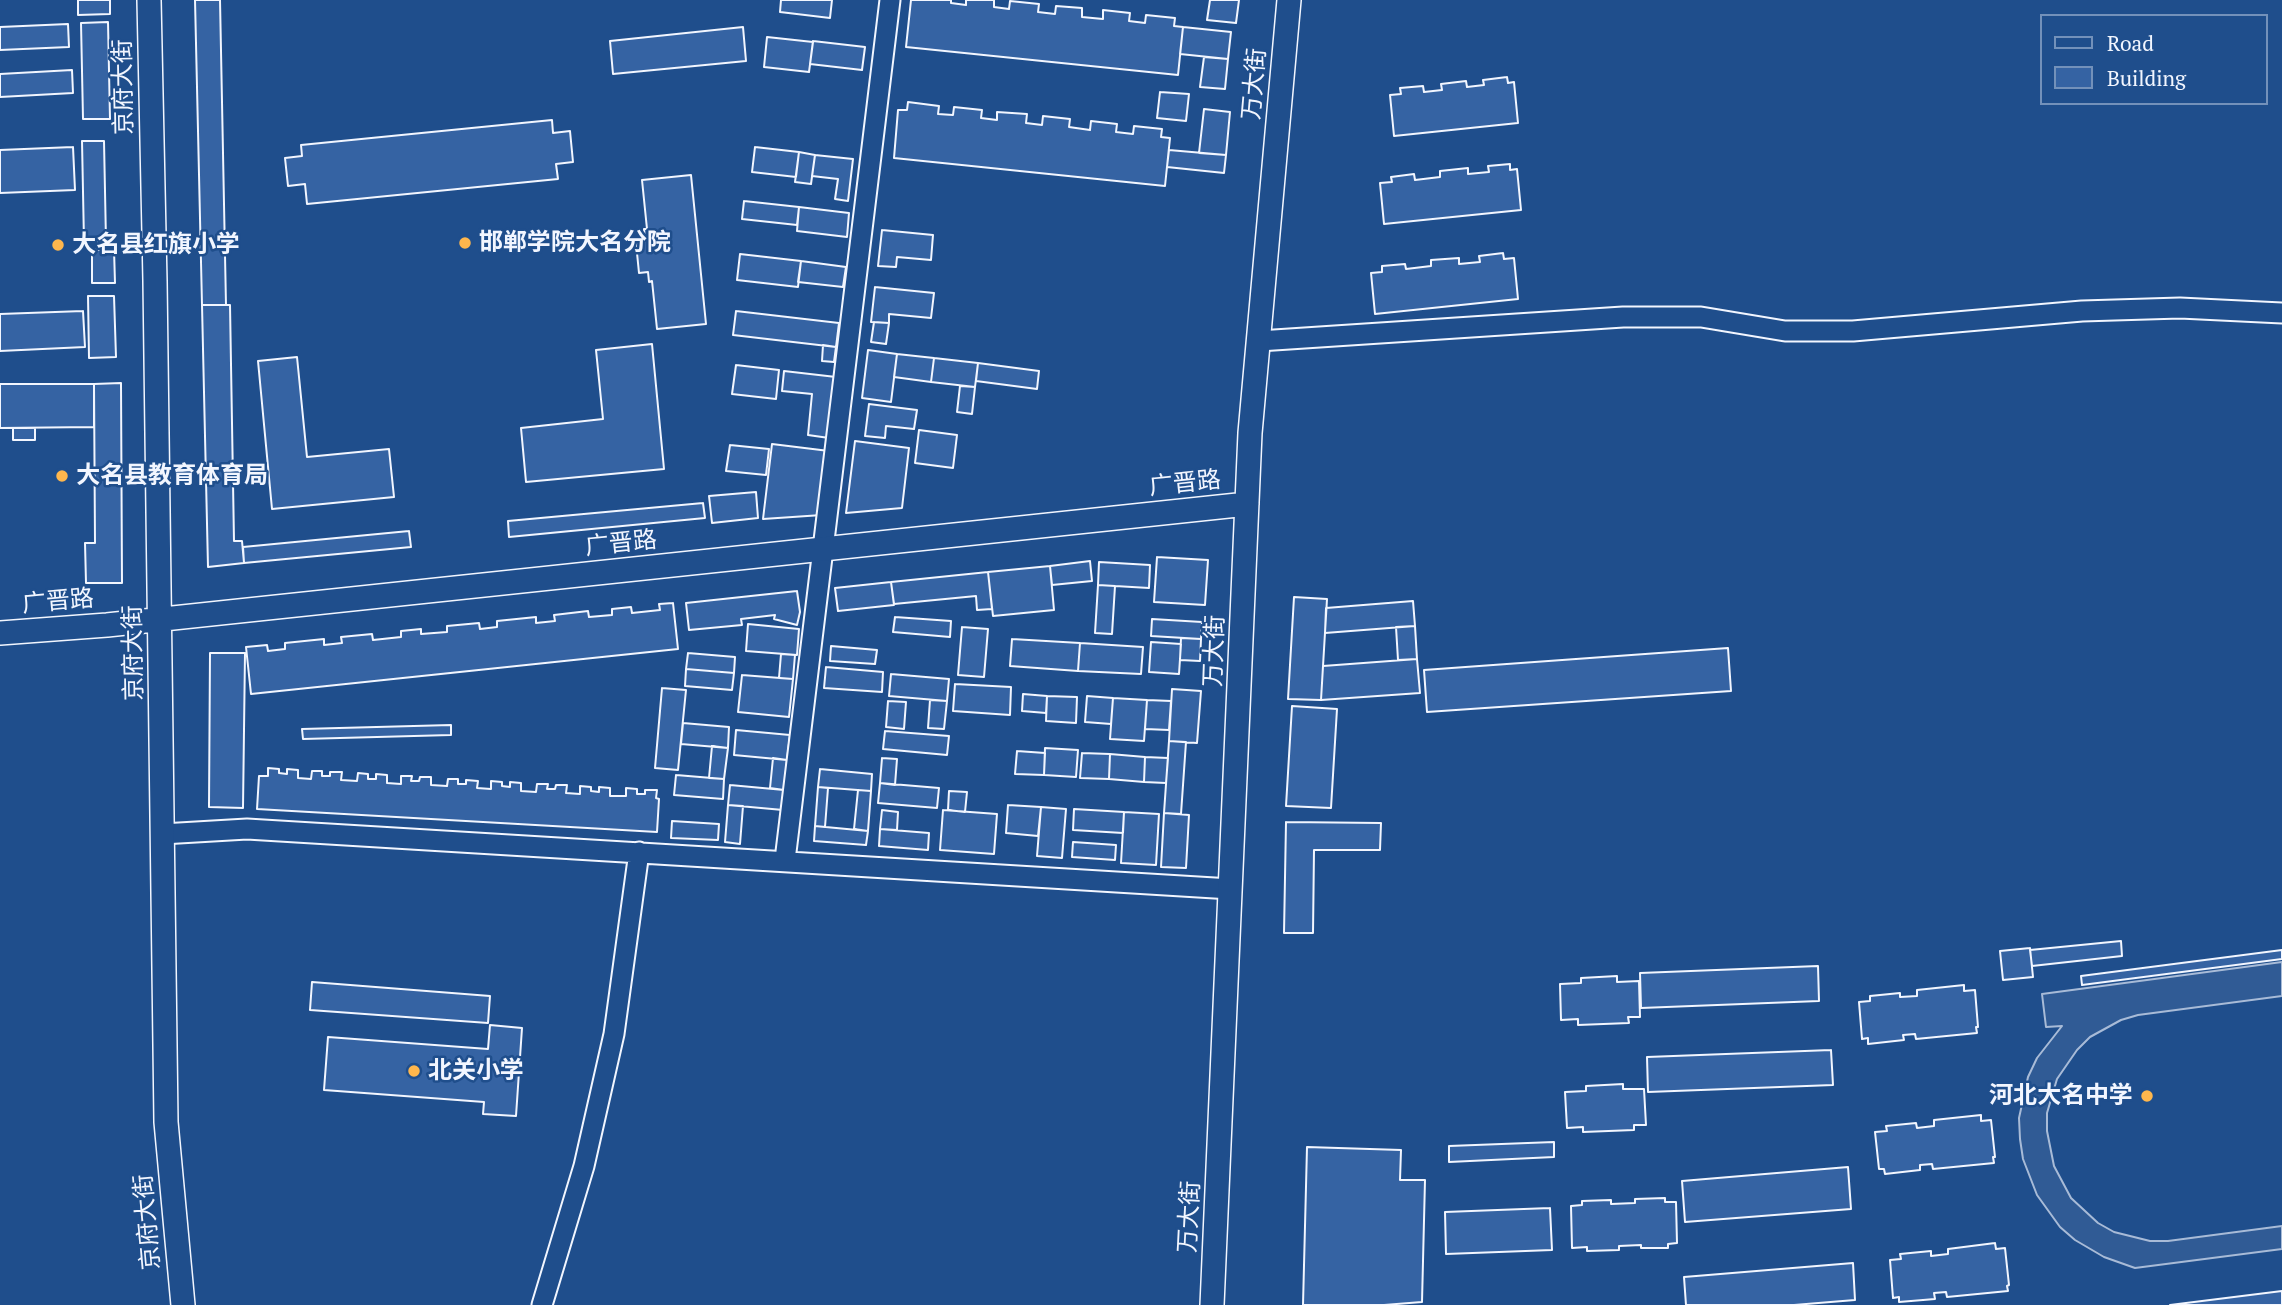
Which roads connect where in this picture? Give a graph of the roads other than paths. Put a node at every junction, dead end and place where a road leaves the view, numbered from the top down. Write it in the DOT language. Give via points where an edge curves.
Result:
graph roads {
  1 [pos="149,0"];
  2 [pos="890,0"];
  3 [pos="1289,0"];
  4 [pos="2282,313"];
  5 [pos="1259,341"];
  6 [pos="1247,504"];
  7 [pos="823,549"];
  8 [pos="159,619"];
  9 [pos="0,634"];
  10 [pos="162,834"];
  11 [pos="639,852"];
  12 [pos="785,860"];
  13 [pos="1231,889"];
  14 [pos="183,1305"];
  15 [pos="542,1305"];
  16 [pos="1212,1305"];
  1 -- 8 [label="street, 京府大街"];
  2 -- 7 [label="street"];
  3 -- 5 [label="street, 万大街"];
  4 -- 5 [label="street" via="2180,308 2082,311 1853,331 1785,331 1701,317 1623,317"];
  5 -- 6 [label="street, 万大街"];
  6 -- 7 [label="street, 广晋路"];
  6 -- 13 [label="street, 万大街"];
  7 -- 8 [label="street, 广晋路"];
  7 -- 12 [label="street"];
  8 -- 9 [label="street, 广晋路"];
  8 -- 10 [label="street, 京府大街"];
  10 -- 11 [label="street" via="247,829"];
  10 -- 14 [label="street, 京府大街" via="166,1122"];
  11 -- 12 [label="street"];
  11 -- 15 [label="street" via="614,1034 584,1166"];
  12 -- 13 [label="street"];
  13 -- 16 [label="street, 万大街"];
}
